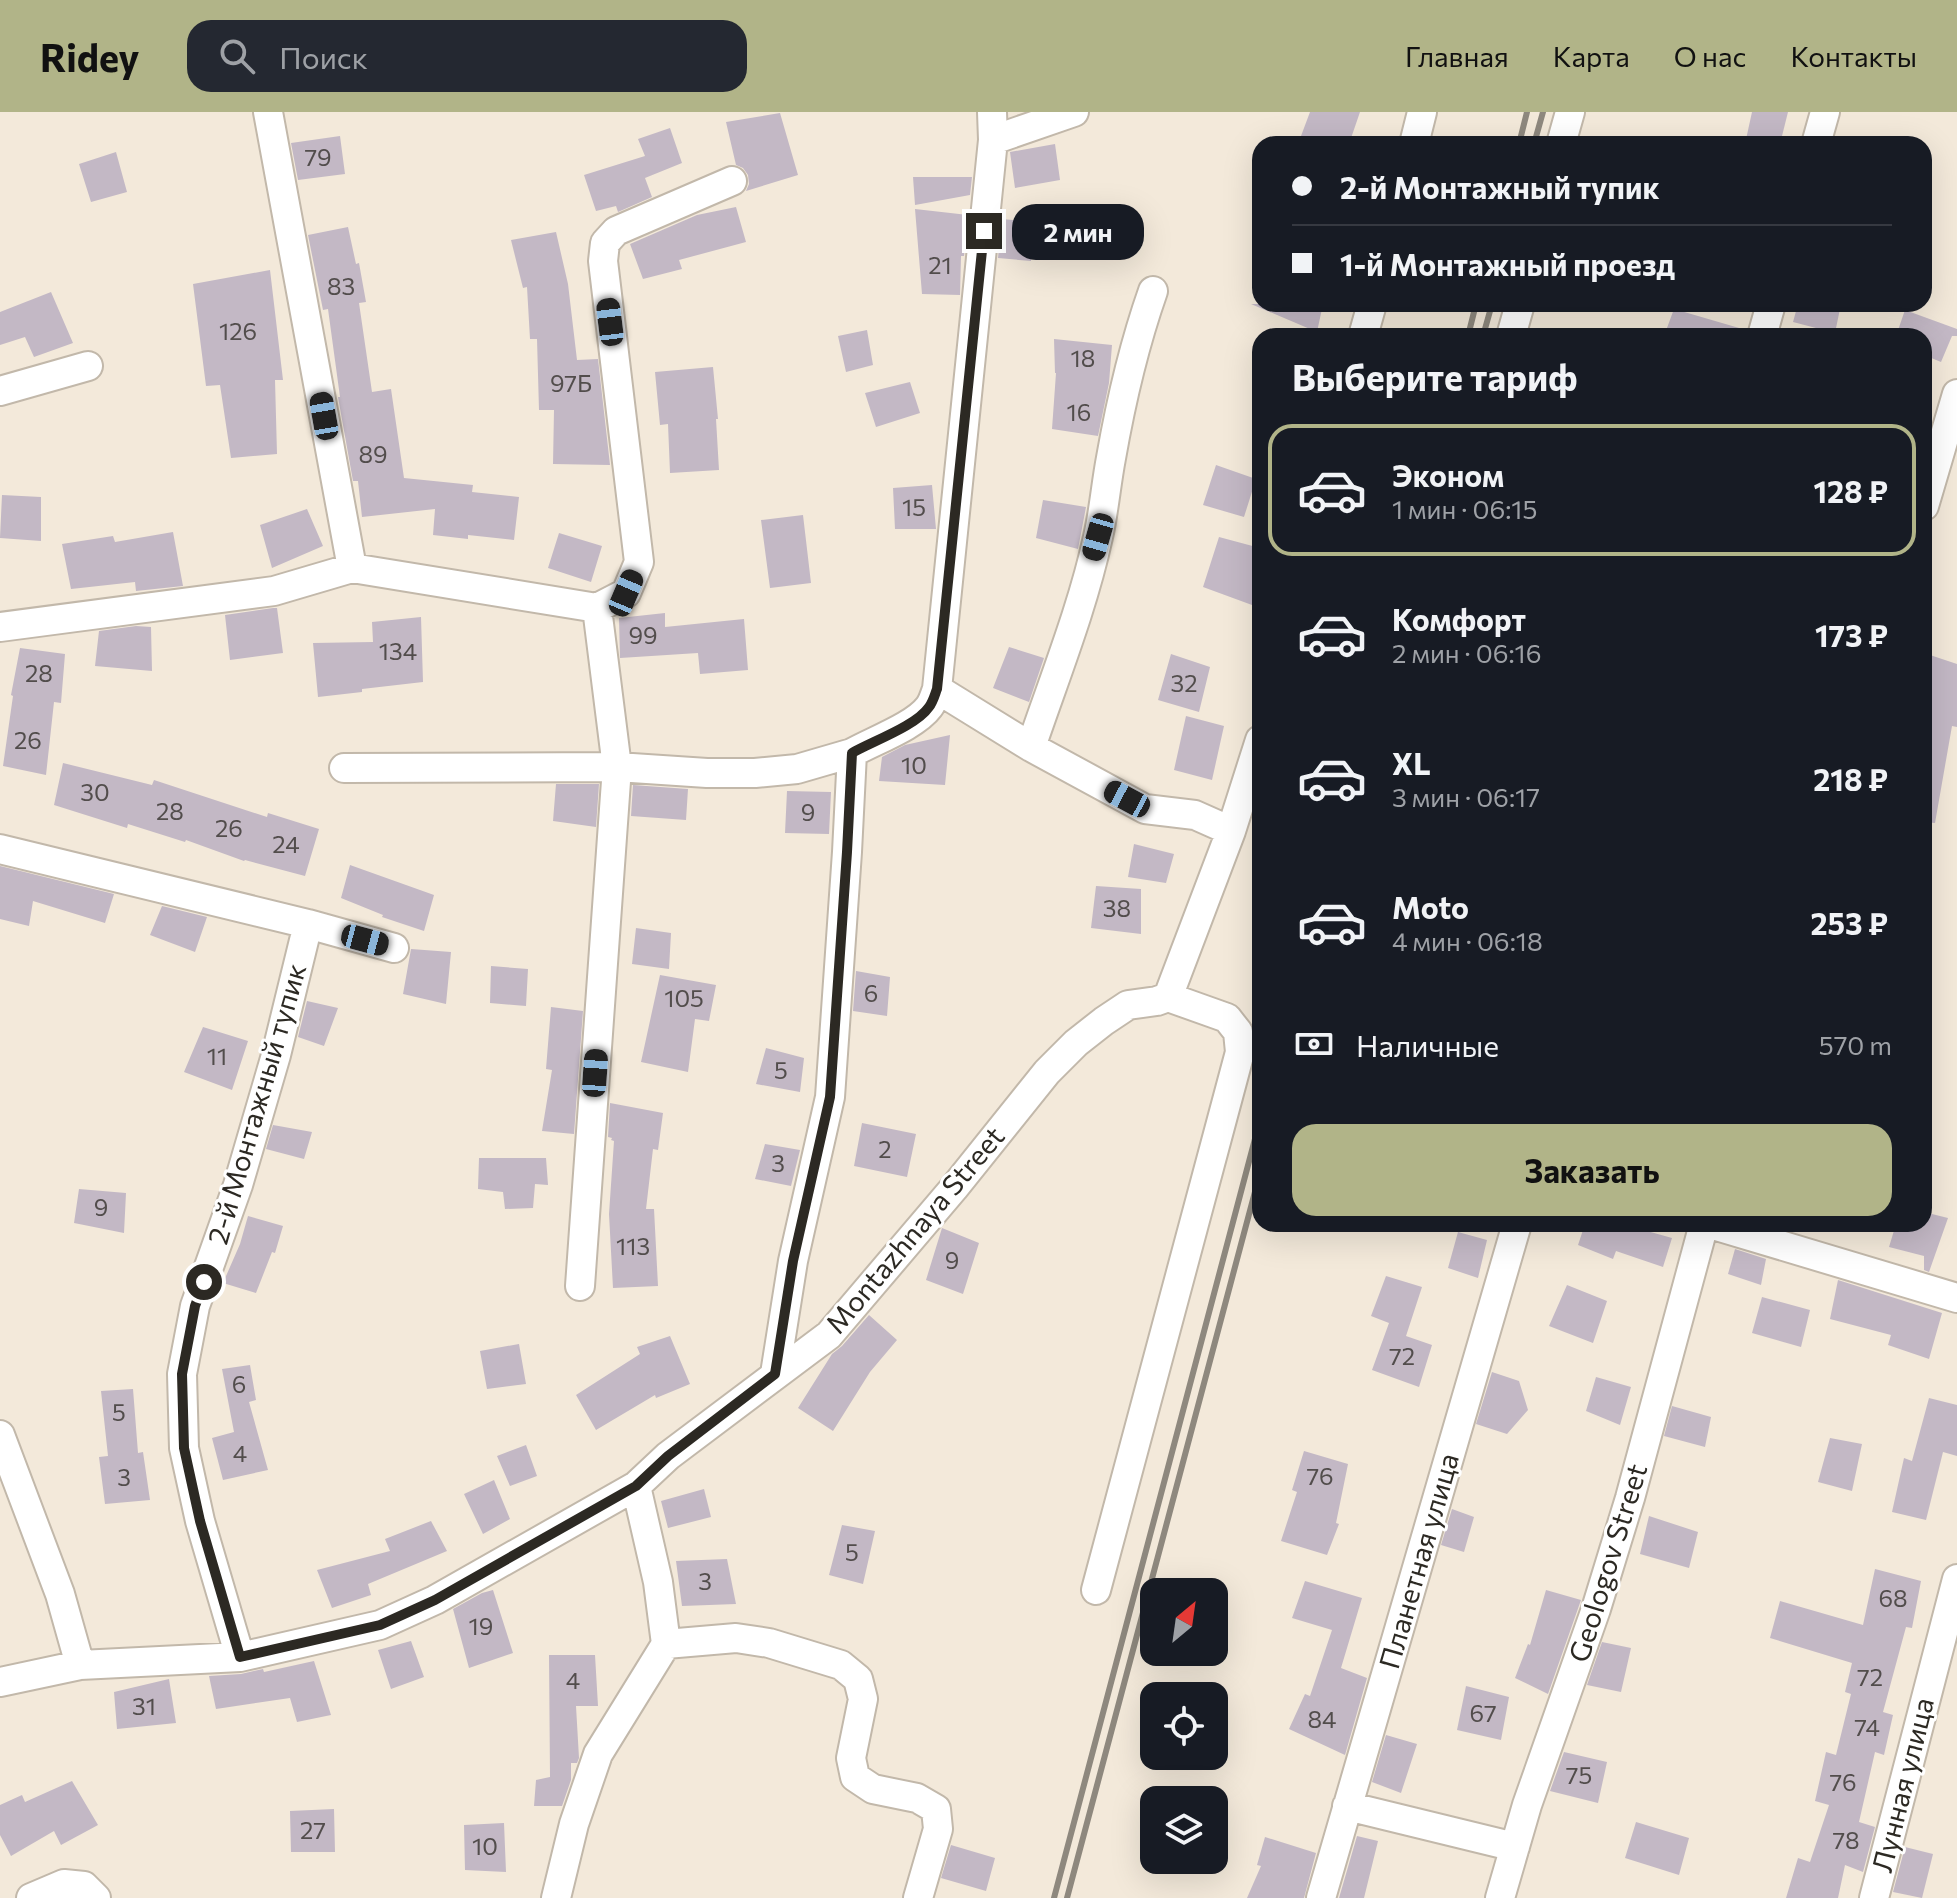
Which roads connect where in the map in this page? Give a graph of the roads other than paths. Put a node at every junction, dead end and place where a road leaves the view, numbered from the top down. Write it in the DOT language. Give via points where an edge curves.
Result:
graph roads {
  1 [pos="268,112"];
  2 [pos="1074,112"];
  3 [pos="1422,112"];
  4 [pos="1570,112"];
  5 [pos="1825,112"];
  6 [pos="992,126"];
  7 [pos="1416,136"];
  8 [pos="1563,136"];
  9 [pos="1818,136"];
  10 [pos="732,181"];
  11 [pos="1153,291"];
  12 [pos="88,366"];
  13 [pos="0,391"];
  14 [pos="1957,394"];
  15 [pos="1932,479"];
  16 [pos="352,568"];
  17 [pos="597,608"];
  18 [pos="0,627"];
  19 [pos="937,689"];
  20 [pos="1031,747"];
  21 [pos="852,753"];
  22 [pos="1252,765"];
  23 [pos="617,767"];
  24 [pos="344,768"];
  25 [pos="1231,831"];
  26 [pos="0,849"];
  27 [pos="308,924"];
  28 [pos="394,948"];
  29 [pos="1168,997"];
  30 [pos="1515,1232"];
  31 [pos="1705,1232"];
  32 [pos="1734,1232"];
  33 [pos="580,1286"];
  34 [pos="1957,1298"];
  35 [pos="775,1374"];
  36 [pos="0,1435"];
  37 [pos="636,1486"];
  38 [pos="1957,1579"];
  39 [pos="1096,1590"];
  40 [pos="666,1644"];
  41 [pos="240,1657"];
  42 [pos="1946,1662"];
  43 [pos="80,1665"];
  44 [pos="0,1682"];
  45 [pos="1347,1806"];
  46 [pos="1515,1847"];
  47 [pos="31,1898"];
  48 [pos="96,1898"];
  49 [pos="556,1898"];
  50 [pos="918,1898"];
  51 [pos="1321,1898"];
  52 [pos="1500,1898"];
  53 [pos="1874,1898"];
  1 -- 16 [label="street"];
  2 -- 6 [label="street"];
  3 -- 7 [label="street"];
  4 -- 8 [label="street"];
  5 -- 9 [label="street"];
  6 -- 19 [label="street"];
  10 -- 17 [label="street" via="616,231 605,243 639,562 626,593"];
  11 -- 20 [label="street" via="1128,374 1098,537"];
  12 -- 13 [label="street"];
  14 -- 15 [label="street"];
  16 -- 17 [label="street"];
  16 -- 18 [label="street" via="274,591"];
  17 -- 23 [label="street"];
  19 -- 20 [label="street"];
  19 -- 21 [label="street" via="930,707 915,719"];
  20 -- 25 [label="street" via="1145,809 1195,815"];
  21 -- 23 [label="street" via="797,769 755,773"];
  21 -- 35 [label="street" via="830,1097 793,1261"];
  22 -- 25 [label="street"];
  23 -- 24 [label="street"];
  23 -- 33 [label="street"];
  25 -- 29 [label="street"];
  26 -- 27 [label="street"];
  27 -- 28 [label="street"];
  27 -- 41 [label="street, 2-й Монтажный тупик" via="238,1185 195,1306 182,1374 184,1448"];
  29 -- 35 [label="street, Montazhnaya Street" via="1128,1005 1076,1043 829,1335"];
  29 -- 39 [label="street" via="1227,1018 1238,1032 1240,1052"];
  30 -- 45 [label="street, Планетная улица"];
  31 -- 46 [label="street, Geologov Street" via="1600,1596"];
  32 -- 34 [label="street"];
  35 -- 37 [label="street, Montazhnaya Street"];
  36 -- 43 [label="street" via="60,1594"];
  37 -- 40 [label="street"];
  37 -- 41 [label="street, Montazhnaya Street" via="435,1600 380,1625"];
  38 -- 42 [label="street, Лунная улица"];
  40 -- 49 [label="street" via="598,1754"];
  40 -- 50 [label="street" via="736,1638 769,1643 841,1665 858,1679 863,1699 851,1758 855,1777 873,1789 917,1798 936,1809 938,1829"];
  41 -- 43 [label="street, Montazhnaya Street"];
  42 -- 53 [label="street, Лунная улица"];
  43 -- 44 [label="street, Montazhnaya Street"];
  45 -- 46 [label="street"];
  45 -- 51 [label="street, Планетная улица"];
  46 -- 52 [label="street, Geologov Street"];
  47 -- 48 [label="street" via="64,1884 84,1886"];
}
